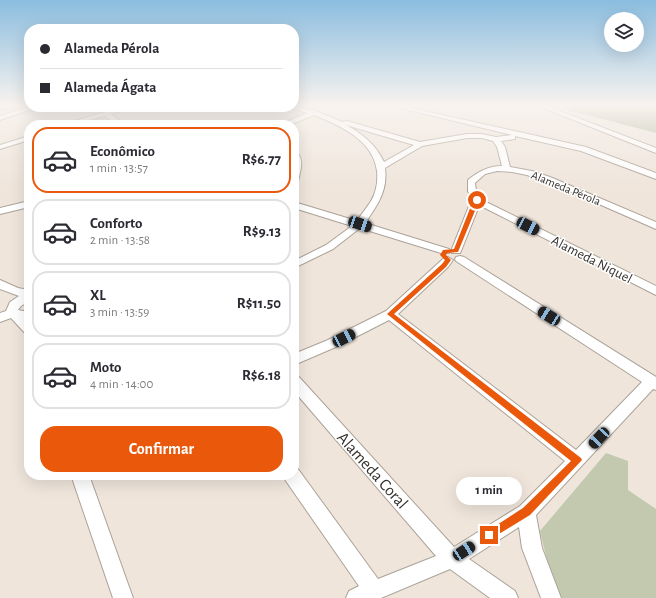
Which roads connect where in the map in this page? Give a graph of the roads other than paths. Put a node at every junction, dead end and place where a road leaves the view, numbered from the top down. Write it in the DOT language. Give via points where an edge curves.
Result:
graph roads {
  1 [pos="355,133"];
  2 [pos="382,133"];
  3 [pos="475,133"];
  4 [pos="486,133"];
  5 [pos="504,133"];
  6 [pos="609,133"];
  7 [pos="514,136"];
  8 [pos="24,139"];
  9 [pos="496,139"];
  10 [pos="24,140"];
  11 [pos="420,144"];
  12 [pos="0,147"];
  13 [pos="656,151"];
  14 [pos="0,155"];
  15 [pos="381,166"];
  16 [pos="507,169"];
  17 [pos="656,176"];
  18 [pos="479,204"];
  19 [pos="24,205"];
  20 [pos="299,206"];
  21 [pos="0,211"];
  22 [pos="360,224"];
  23 [pos="656,226"];
  24 [pos="452,255"];
  25 [pos="299,263"];
  26 [pos="0,284"];
  27 [pos="656,291"];
  28 [pos="24,295"];
  29 [pos="390,314"];
  30 [pos="14,315"];
  31 [pos="24,316"];
  32 [pos="0,318"];
  33 [pos="24,324"];
  34 [pos="299,358"];
  35 [pos="654,382"];
  36 [pos="299,387"];
  37 [pos="578,460"];
  38 [pos="82,480"];
  39 [pos="296,480"];
  40 [pos="526,512"];
  41 [pos="452,559"];
  42 [pos="374,590"];
  43 [pos="123,598"];
  44 [pos="356,598"];
  45 [pos="508,598"];
  46 [pos="551,598"];
  1 -- 15 [label="street" via="374,150"];
  2 -- 11 [label="street"];
  3 -- 11 [label="street"];
  4 -- 9 [label="street"];
  5 -- 7 [label="street"];
  6 -- 13 [label="street"];
  7 -- 9 [label="street"];
  7 -- 17 [label="street" via="583,149"];
  8 -- 12 [label="street"];
  9 -- 16 [label="street"];
  10 -- 14 [label="street"];
  11 -- 15 [label="street"];
  15 -- 22 [label="street" via="383,182 371,209"];
  16 -- 18 [label="street, Alameda Pérola" via="478,174 471,182 472,191"];
  16 -- 23 [label="street, Alameda Pérola" via="538,175"];
  18 -- 24 [label="street"];
  18 -- 27 [label="street, Alameda Niquel"];
  19 -- 21 [label="street"];
  20 -- 22 [label="street"];
  22 -- 24 [label="street"];
  22 -- 25 [label="street" via="336,242"];
  24 -- 29 [label="street"];
  24 -- 35 [label="street"];
  26 -- 28 [label="street"];
  28 -- 30 [label="street" via="12,308"];
  29 -- 34 [label="street" via="333,344"];
  29 -- 37 [label="street"];
  30 -- 31 [label="street"];
  30 -- 32 [label="street"];
  30 -- 33 [label="street"];
  35 -- 37 [label="street"];
  36 -- 41 [label="street, Alameda Coral"];
  37 -- 40 [label="street"];
  38 -- 43 [label="street"];
  39 -- 42 [label="street"];
  40 -- 41 [label="street"];
  40 -- 46 [label="street" via="532,548"];
  41 -- 42 [label="street"];
  41 -- 45 [label="street, Alameda Coral"];
  42 -- 44 [label="street"];
}
